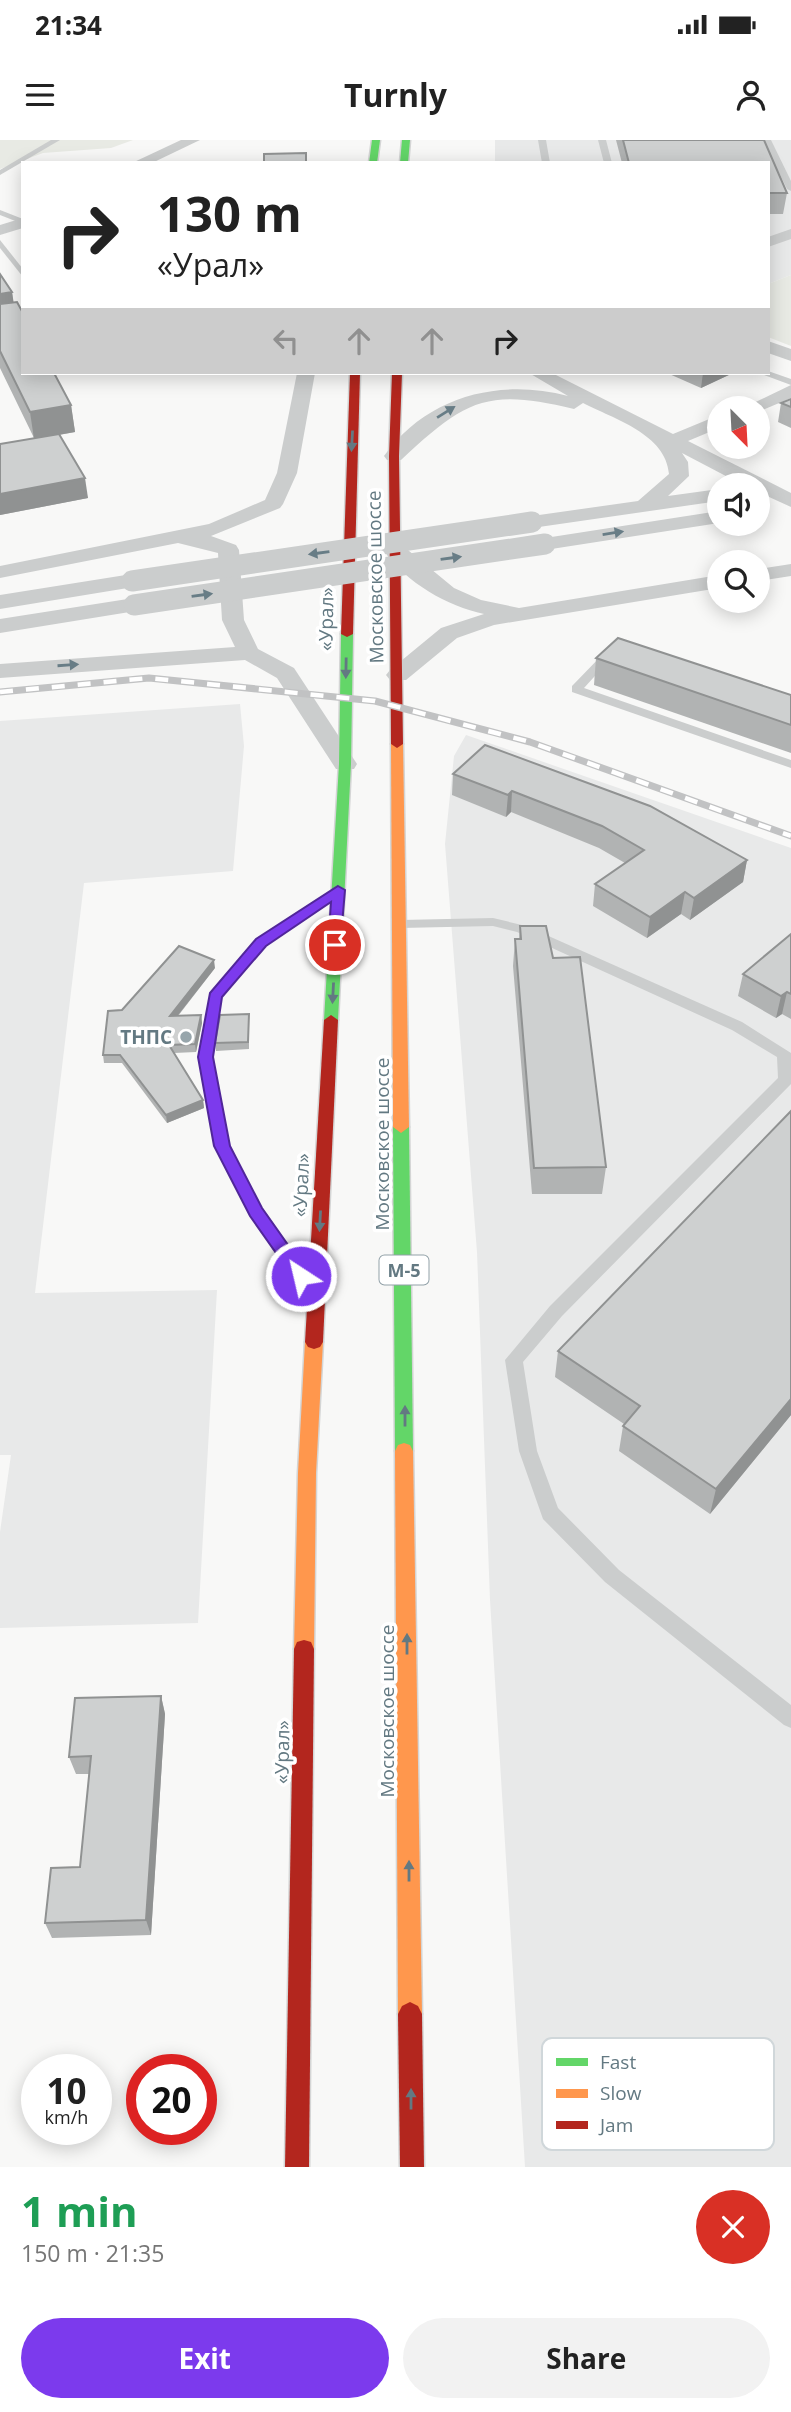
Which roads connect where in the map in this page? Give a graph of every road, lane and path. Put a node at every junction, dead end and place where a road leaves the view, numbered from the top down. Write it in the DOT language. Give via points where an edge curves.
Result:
graph roads {
  1 [pos="55,140"];
  2 [pos="192,140"];
  3 [pos="376,140"];
  4 [pos="406,140"];
  5 [pos="542,140"];
  6 [pos="602,140"];
  7 [pos="767,140"];
  8 [pos="144,161"];
  9 [pos="373,161"];
  10 [pos="404,161"];
  11 [pos="546,161"];
  12 [pos="607,161"];
  13 [pos="0,173"];
  14 [pos="791,189"];
  15 [pos="0,212"];
  16 [pos="21,221"];
  17 [pos="21,223"];
  18 [pos="21,230"];
  19 [pos="0,232"];
  20 [pos="791,234"];
  21 [pos="770,241"];
  22 [pos="0,242"];
  23 [pos="3,251"];
  24 [pos="21,273"];
  25 [pos="770,347"];
  26 [pos="791,356"];
  27 [pos="306,375"];
  28 [pos="355,375"];
  29 [pos="397,375"];
  30 [pos="542,375"];
  31 [pos="770,375"];
  32 [pos="791,382"];
  33 [pos="791,391"];
  34 [pos="770,400"];
  35 [pos="631,420"];
  36 [pos="707,425"];
  37 [pos="665,439"];
  38 [pos="394,456"];
  39 [pos="729,473"];
  40 [pos="770,494"];
  41 [pos="707,497"];
  42 [pos="791,501"];
  43 [pos="645,506"];
  44 [pos="770,513"];
  45 [pos="791,514"];
  46 [pos="707,519"];
  47 [pos="174,538"];
  48 [pos="395,551"];
  49 [pos="791,570"];
  50 [pos="0,572"];
  51 [pos="770,573"];
  52 [pos="707,584"];
  53 [pos="0,602"];
  54 [pos="535,611"];
  55 [pos="0,626"];
  56 [pos="249,653"];
  57 [pos="621,659"];
  58 [pos="0,671"];
  59 [pos="398,675"];
  60 [pos="345,764"];
  61 [pos="791,764"];
  62 [pos="338,890"];
  63 [pos="401,924"];
  64 [pos="316,1297"];
  65 [pos="791,1718"];
  66 [pos="297,2167"];
  67 [pos="412,2167"];
  1 -- 13 [label="lane"];
  2 -- 8 [label="street"];
  3 -- 9 [label="highway"];
  4 -- 10 [label="highway"];
  5 -- 11 [label="lane"];
  6 -- 12 [label="lane"];
  7 -- 14 [label="lane"];
  15 -- 16 [label="lane"];
  17 -- 19 [label="street"];
  18 -- 19 [label="street"];
  20 -- 21 [label="street"];
  22 -- 23 [label="lane"];
  23 -- 24 [label="lane"];
  25 -- 26 [label="street"];
  27 -- 47 [label="street" via="287,473 273,504 215,529"];
  28 -- 60 [label="highway, «Урал», one-way"];
  29 -- 38 [label="highway, Московское шоссе / М-5"];
  30 -- 35 [label="street"];
  31 -- 32 [label="lane"];
  33 -- 34 [label="street"];
  35 -- 37 [label="street"];
  38 -- 35 [label="street, one-way" via="451,407 481,396 520,393 561,398"];
  36 -- 37 [label="street"];
  37 -- 39 [label="street"];
  37 -- 43 [label="street" via="678,462 679,476"];
  38 -- 48 [label="highway, Московское шоссе / М-5"];
  40 -- 42 [label="street"];
  41 -- 43 [label="street"];
  43 -- 53 [label="street, one-way, bridge"];
  44 -- 45 [label="street"];
  55 -- 46 [label="street, one-way, bridge"];
  47 -- 50 [label="street"];
  47 -- 56 [label="street" via="205,541 228,550 233,620"];
  48 -- 54 [label="street" via="433,587 465,603"];
  48 -- 59 [label="highway, Московское шоссе / М-5"];
  49 -- 51 [label="street"];
  52 -- 54 [label="street"];
  54 -- 59 [label="street" via="449,632"];
  58 -- 56 [label="street, one-way"];
  56 -- 60 [label="street" via="286,673"];
  57 -- 61 [label="lane" via="608,655 576,689"];
  59 -- 63 [label="highway, Московское шоссе / М-5"];
  60 -- 62 [label="highway, «Урал»"];
  62 -- 64 [label="highway, «Урал», one-way"];
  62 -- 64 [label="lane" via="261,943 215,996 205,1057 222,1146 256,1212"];
  63 -- 65 [label="lane" via="493,922 521,929 737,1026 784,1054 786,1080 556,1311 514,1360 528,1451 550,1513 612,1576"];
  67 -- 63 [label="highway, Московское шоссе / М-5, one-way"];
  64 -- 66 [label="highway, «Урал»" via="306,1487"];
}
